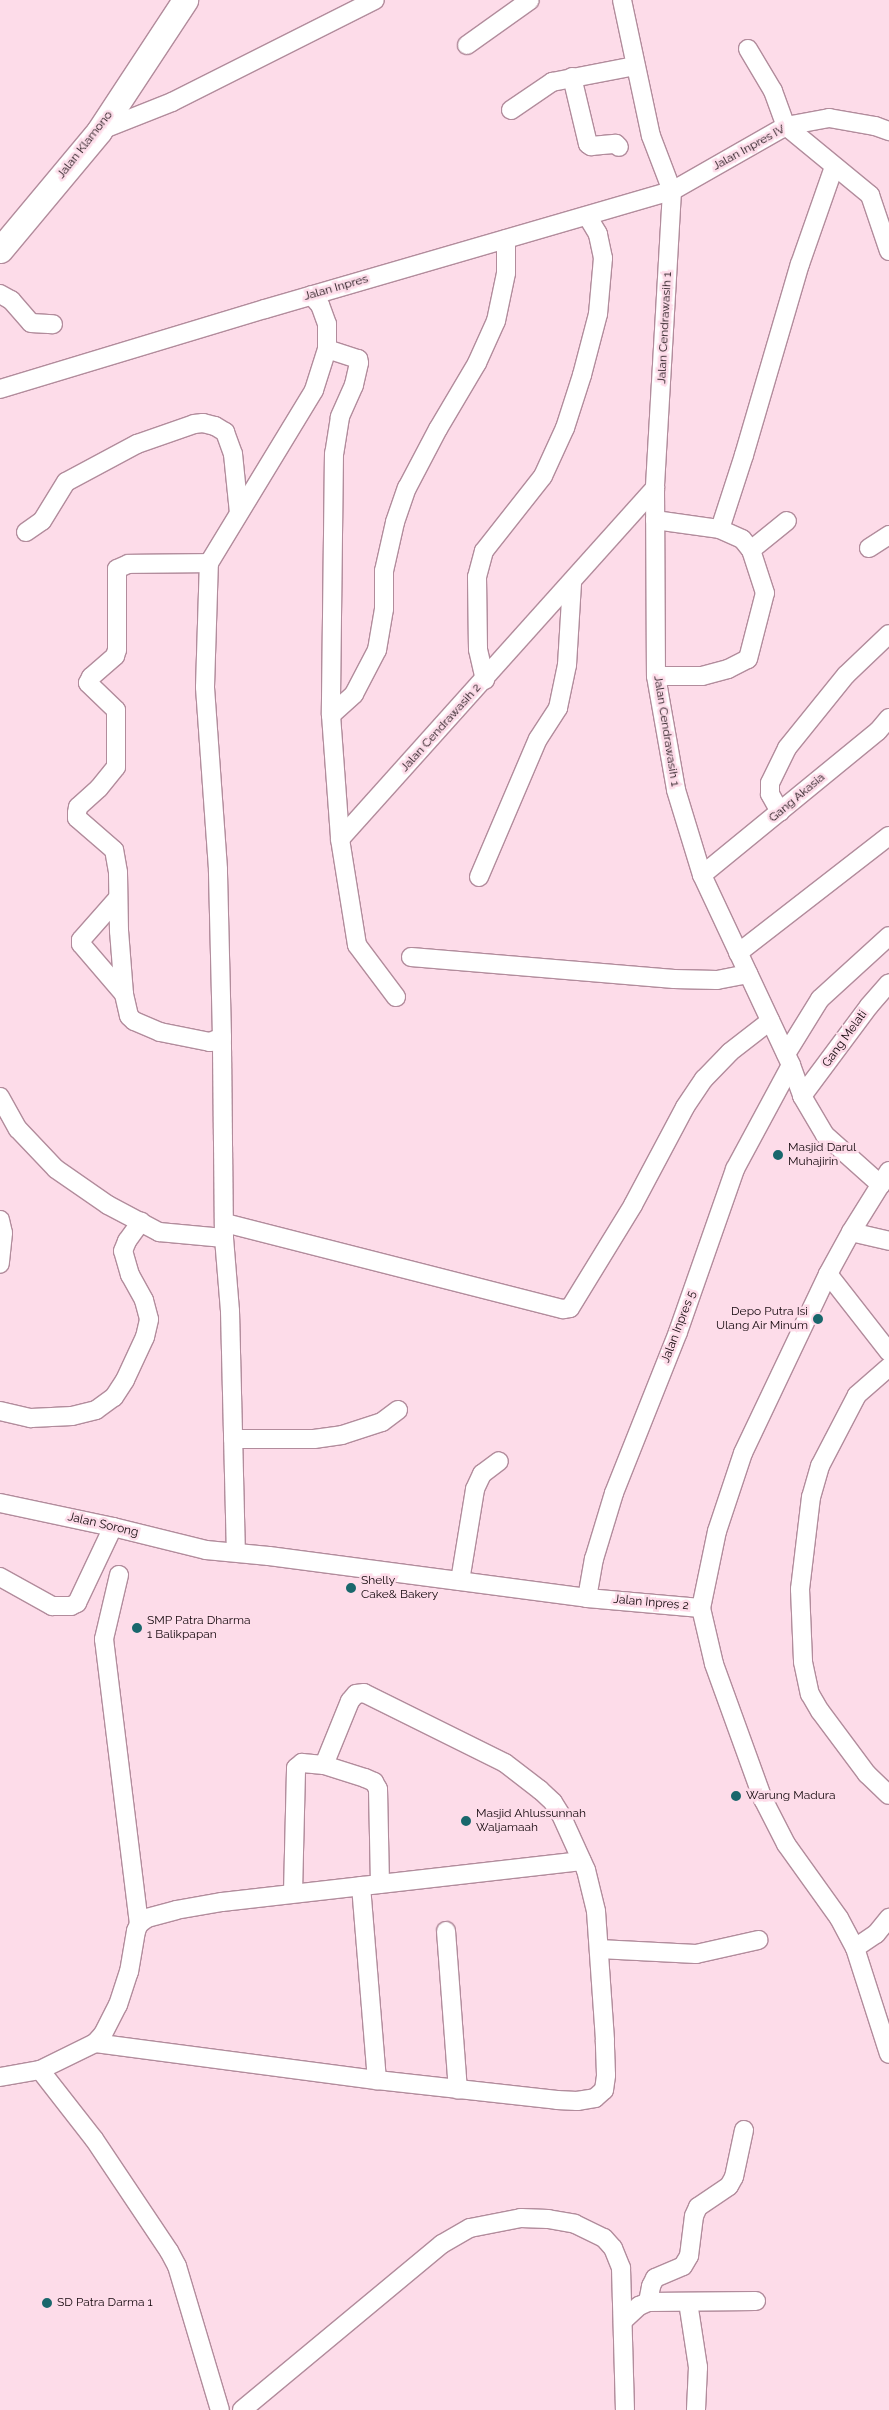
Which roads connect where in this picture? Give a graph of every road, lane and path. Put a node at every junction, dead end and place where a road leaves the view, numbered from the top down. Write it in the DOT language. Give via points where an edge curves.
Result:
graph roads {
  1 [pos="376,0"];
  2 [pos="530,0"];
  3 [pos="619,2"];
  4 [pos="181,3"];
  5 [pos="467,45"];
  6 [pos="748,49"];
  7 [pos="635,66"];
  8 [pos="572,77"];
  9 [pos="511,110"];
  10 [pos="786,126"];
  11 [pos="98,131"];
  12 [pos="889,131"];
  13 [pos="618,147"];
  14 [pos="834,167"];
  15 [pos="672,191"];
  16 [pos="587,216"];
  17 [pos="506,239"];
  18 [pos="0,250"];
  19 [pos="889,252"];
  20 [pos="0,294"];
  21 [pos="311,296"];
  22 [pos="53,324"];
  23 [pos="327,349"];
  24 [pos="0,389"];
  25 [pos="655,488"];
  26 [pos="239,513"];
  27 [pos="655,520"];
  28 [pos="787,521"];
  29 [pos="720,529"];
  30 [pos="26,532"];
  31 [pos="889,536"];
  32 [pos="869,548"];
  33 [pos="751,550"];
  34 [pos="208,563"];
  35 [pos="572,583"];
  36 [pos="889,634"];
  37 [pos="656,676"];
  38 [pos="484,680"];
  39 [pos="331,716"];
  40 [pos="889,718"];
  41 [pos="780,812"];
  42 [pos="889,836"];
  43 [pos="340,839"];
  44 [pos="702,875"];
  45 [pos="479,877"];
  46 [pos="118,898"];
  47 [pos="889,936"];
  48 [pos="738,953"];
  49 [pos="411,957"];
  50 [pos="748,974"];
  51 [pos="889,983"];
  52 [pos="124,994"];
  53 [pos="396,997"];
  54 [pos="770,1021"];
  55 [pos="222,1037"];
  56 [pos="788,1060"];
  57 [pos="802,1096"];
  58 [pos="0,1097"];
  59 [pos="885,1178"];
  60 [pos="0,1220"];
  61 [pos="141,1222"];
  62 [pos="224,1231"];
  63 [pos="851,1232"];
  64 [pos="889,1240"];
  65 [pos="0,1264"];
  66 [pos="828,1274"];
  67 [pos="889,1352"];
  68 [pos="889,1367"];
  69 [pos="398,1410"];
  70 [pos="0,1411"];
  71 [pos="233,1439"];
  72 [pos="500,1461"];
  73 [pos="0,1503"];
  74 [pos="114,1527"];
  75 [pos="206,1550"];
  76 [pos="236,1552"];
  77 [pos="119,1575"];
  78 [pos="0,1577"];
  79 [pos="460,1581"];
  80 [pos="587,1598"];
  81 [pos="701,1608"];
  82 [pos="324,1765"];
  83 [pos="889,1795"];
  84 [pos="582,1861"];
  85 [pos="380,1884"];
  86 [pos="361,1886"];
  87 [pos="293,1893"];
  88 [pos="889,1918"];
  89 [pos="139,1924"];
  90 [pos="446,1931"];
  91 [pos="758,1940"];
  92 [pos="855,1948"];
  93 [pos="599,1949"];
  94 [pos="95,2043"];
  95 [pos="889,2054"];
  96 [pos="40,2070"];
  97 [pos="0,2077"];
  98 [pos="377,2080"];
  99 [pos="458,2090"];
  100 [pos="744,2130"];
  101 [pos="756,2301"];
  102 [pos="648,2302"];
  103 [pos="688,2302"];
  104 [pos="624,2320"];
  105 [pos="220,2410"];
  106 [pos="242,2410"];
  107 [pos="625,2410"];
  108 [pos="696,2410"];
  1 -- 11 [label="street" via="172,102"];
  2 -- 5 [label="street"];
  3 -- 7 [label="street"];
  4 -- 11 [label="main road, Jalan Klamono"];
  6 -- 10 [label="street" via="772,91"];
  7 -- 8 [label="street"];
  7 -- 15 [label="street" via="651,136"];
  8 -- 9 [label="street" via="552,82"];
  8 -- 13 [label="street" via="588,144 616,144"];
  10 -- 12 [label="street, Jalan Inpres IV" via="829,118"];
  10 -- 14 [label="street"];
  10 -- 15 [label="street, Jalan Inpres IV"];
  11 -- 18 [label="main road, Jalan Klamono"];
  14 -- 19 [label="street" via="870,195"];
  14 -- 29 [label="street" via="800,264"];
  15 -- 16 [label="street, Jalan Inpres"];
  15 -- 25 [label="street, Jalan Cendrawasih 1"];
  16 -- 17 [label="street, Jalan Inpres"];
  16 -- 38 [label="street" via="598,234 603,258 598,314 565,428 543,476 484,551 477,576 478,649"];
  17 -- 21 [label="street, Jalan Inpres"];
  17 -- 39 [label="street" via="506,273 496,321 407,488 394,522 384,571 384,608 377,650 354,694"];
  20 -- 22 [label="street" via="11,300 31,323"];
  21 -- 23 [label="street" via="320,305 327,324"];
  21 -- 24 [label="street, Jalan Inpres"];
  23 -- 26 [label="street" via="314,390"];
  23 -- 39 [label="street" via="358,359 359,363 354,385 340,417 334,453"];
  25 -- 27 [label="street, Jalan Cendrawasih 1"];
  25 -- 35 [label="street, Jalan Cendrawasih 2"];
  26 -- 30 [label="street" via="232,454 224,432 204,423 137,444 66,482 42,522"];
  26 -- 34 [label="street"];
  27 -- 29 [label="street"];
  27 -- 37 [label="street, Jalan Cendrawasih 1"];
  28 -- 33 [label="street"];
  29 -- 33 [label="street" via="742,540"];
  31 -- 32 [label="street"];
  33 -- 37 [label="street" via="766,596 748,659 702,676"];
  34 -- 46 [label="street" via="128,564 118,569 117,650 88,683 116,710 116,767 78,807 77,813 78,818 114,850"];
  34 -- 55 [label="street" via="205,687 218,869"];
  35 -- 38 [label="street, Jalan Cendrawasih 2"];
  35 -- 45 [label="street" via="567,665 558,708 538,739"];
  36 -- 41 [label="street" via="846,675 788,748 770,783 770,794"];
  37 -- 44 [label="street, Jalan Cendrawasih 1" via="676,790"];
  38 -- 43 [label="street, Jalan Cendrawasih 2"];
  39 -- 43 [label="street"];
  40 -- 41 [label="street, Gang Akasia" via="878,731"];
  41 -- 44 [label="street, Gang Akasia"];
  42 -- 48 [label="street"];
  43 -- 53 [label="street" via="357,946"];
  44 -- 48 [label="street, Jalan Cendrawasih 1"];
  46 -- 52 [label="street"];
  46 -- 52 [label="street" via="81,940 81,944"];
  47 -- 56 [label="street, Jalan Inpres 5" via="820,1000"];
  48 -- 50 [label="street, Jalan Cendrawasih 1"];
  49 -- 50 [label="street" via="674,979 717,980"];
  50 -- 54 [label="street, Jalan Cendrawasih 1"];
  51 -- 57 [label="street, Gang Melati"];
  52 -- 55 [label="street" via="129,1016 134,1021 160,1032 210,1042"];
  54 -- 56 [label="street, Jalan Cendrawasih 1"];
  54 -- 62 [label="street" via="730,1052 704,1079 570,1308"];
  55 -- 62 [label="street"];
  56 -- 57 [label="street, Jalan Cendrawasih 1"];
  56 -- 80 [label="street, Jalan Inpres 5" via="735,1169 678,1332 614,1493 594,1559"];
  57 -- 59 [label="street, Jalan Cendrawasih 1" via="825,1135"];
  58 -- 61 [label="street" via="18,1130 56,1169 108,1205"];
  59 -- 63 [label="street"];
  60 -- 65 [label="street" via="3,1233"];
  61 -- 62 [label="street" via="159,1232"];
  61 -- 70 [label="street" via="126,1241 122,1252 149,1319 142,1345 114,1397 96,1410 72,1416 31,1418"];
  62 -- 71 [label="street" via="230,1311"];
  63 -- 64 [label="street"];
  63 -- 66 [label="street"];
  66 -- 67 [label="street"];
  66 -- 81 [label="street" via="744,1453 717,1531"];
  68 -- 83 [label="street" via="857,1395 820,1466 811,1497 800,1590 803,1662 810,1694 851,1754"];
  69 -- 71 [label="street" via="382,1422 342,1435 314,1439"];
  71 -- 76 [label="street"];
  72 -- 79 [label="street" via="482,1474 475,1489"];
  73 -- 74 [label="street, Jalan Sorong"];
  74 -- 75 [label="street, Jalan Sorong"];
  74 -- 78 [label="street" via="77,1603 71,1606 52,1606"];
  75 -- 76 [label="street, Jalan Inpres 2"];
  76 -- 79 [label="street, Jalan Inpres 2"];
  77 -- 89 [label="street" via="104,1639"];
  79 -- 80 [label="street, Jalan Inpres 2"];
  80 -- 81 [label="street, Jalan Inpres 2"];
  81 -- 92 [label="street, Jalan Inpres 2" via="714,1664 763,1799 786,1844 839,1918"];
  82 -- 84 [label="street" via="350,1701 356,1694 370,1694 519,1772 553,1802"];
  82 -- 85 [label="street" via="365,1778 378,1788"];
  82 -- 87 [label="street" via="302,1763 296,1768"];
  84 -- 85 [label="street"];
  84 -- 93 [label="street" via="591,1882"];
  85 -- 86 [label="street"];
  86 -- 87 [label="street"];
  86 -- 98 [label="street"];
  87 -- 89 [label="street" via="176,1910 147,1918"];
  88 -- 92 [label="street" via="876,1934"];
  89 -- 94 [label="street" via="118,2005"];
  90 -- 99 [label="street"];
  91 -- 93 [label="street" via="696,1954"];
  92 -- 95 [label="street, Jalan Inpres 2"];
  93 -- 99 [label="street" via="605,2040 604,2090 595,2098 577,2101"];
  94 -- 96 [label="street"];
  94 -- 98 [label="street"];
  96 -- 97 [label="street"];
  96 -- 105 [label="street" via="94,2140 177,2266"];
  98 -- 99 [label="street"];
  100 -- 102 [label="street" via="734,2177 729,2186 698,2207 689,2256 683,2266 654,2278"];
  101 -- 103 [label="street"];
  102 -- 103 [label="street"];
  102 -- 104 [label="street"];
  103 -- 108 [label="street" via="698,2367"];
  104 -- 106 [label="street" via="618,2258 604,2238 575,2224 548,2219 521,2218 484,2224 459,2233 442,2244"];
  104 -- 107 [label="street"];
}
